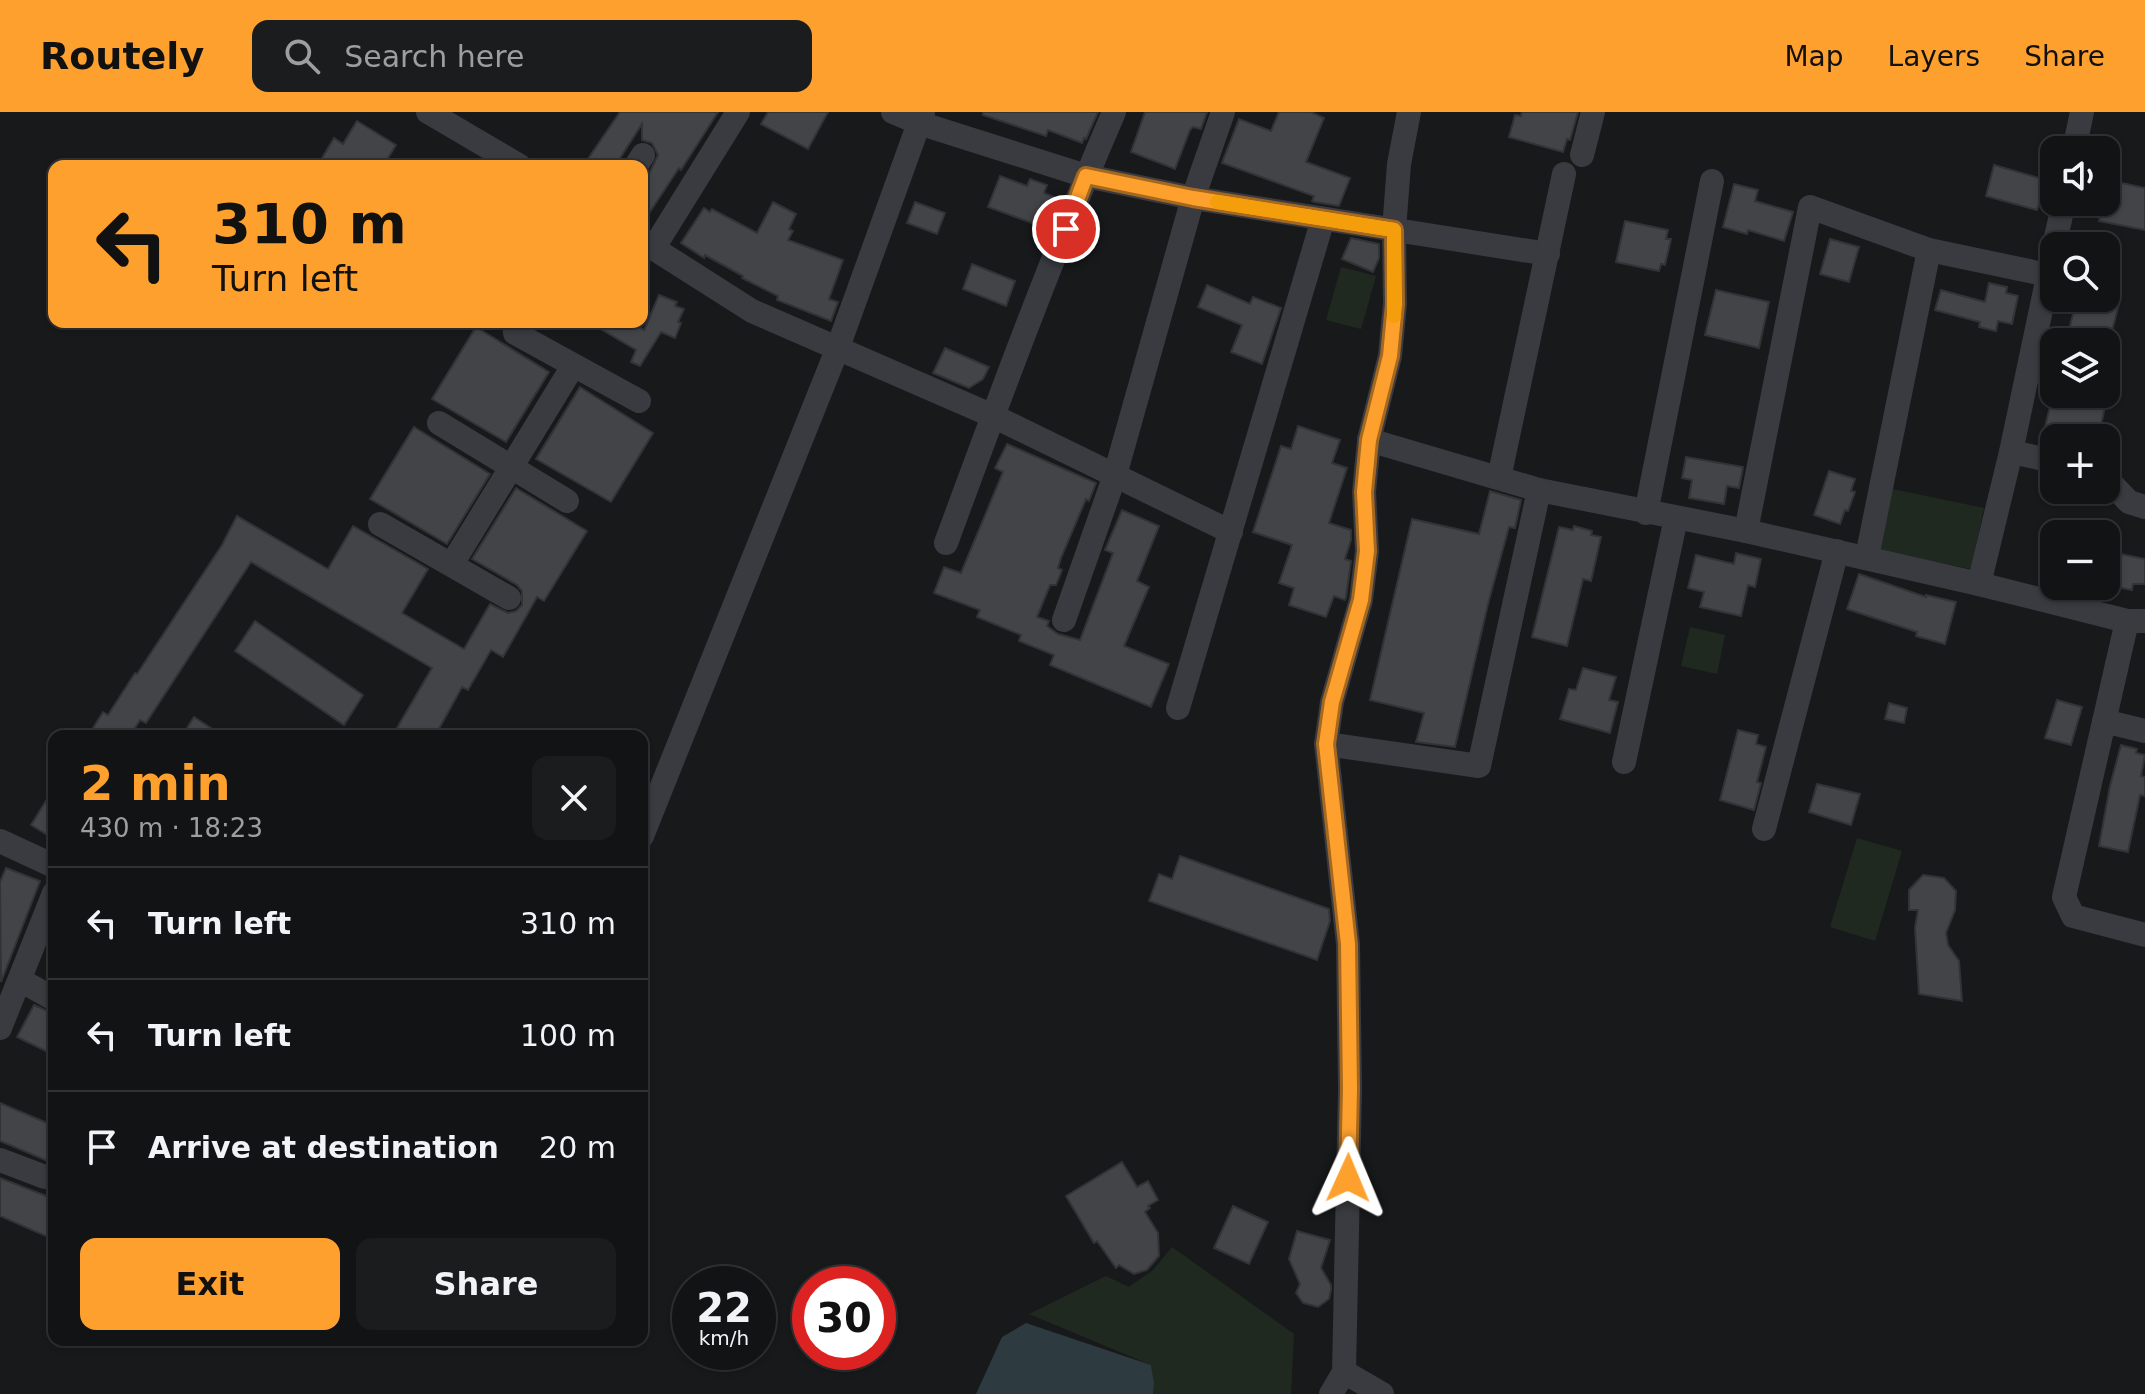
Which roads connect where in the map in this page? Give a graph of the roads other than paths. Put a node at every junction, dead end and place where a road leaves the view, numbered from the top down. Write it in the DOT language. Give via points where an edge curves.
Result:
graph roads {
  1 [pos="428,112"];
  2 [pos="738,112"];
  3 [pos="893,112"];
  4 [pos="1114,112"];
  5 [pos="1223,112"];
  6 [pos="1409,112"];
  7 [pos="1593,112"];
  8 [pos="2082,112"];
  9 [pos="921,118"];
  10 [pos="2077,136"];
  11 [pos="1582,155"];
  12 [pos="510,160"];
  13 [pos="1564,174"];
  14 [pos="1086,176"];
  15 [pos="1712,181"];
  16 [pos="1193,198"];
  17 [pos="1323,219"];
  18 [pos="1394,230"];
  19 [pos="648,245"];
  20 [pos="1929,250"];
  21 [pos="1548,254"];
  22 [pos="2040,273"];
  23 [pos="2040,312"];
  24 [pos="515,328"];
  25 [pos="837,350"];
  26 [pos="573,366"];
  27 [pos="639,401"];
  28 [pos="993,416"];
  29 [pos="439,423"];
  30 [pos="1369,440"];
  31 [pos="2011,452"];
  32 [pos="2040,458"];
  33 [pos="511,467"];
  34 [pos="1115,475"];
  35 [pos="1499,478"];
  36 [pos="1539,490"];
  37 [pos="2120,494"];
  38 [pos="567,501"];
  39 [pos="2145,507"];
  40 [pos="1646,513"];
  41 [pos="1676,518"];
  42 [pos="380,524"];
  43 [pos="1746,531"];
  44 [pos="1231,532"];
  45 [pos="946,543"];
  46 [pos="1837,551"];
  47 [pos="1867,557"];
  48 [pos="452,564"];
  49 [pos="1979,584"];
  50 [pos="509,598"];
  51 [pos="1064,620"];
  52 [pos="2136,621"];
  53 [pos="1178,708"];
  54 [pos="2104,721"];
  55 [pos="2145,731"];
  56 [pos="1326,744"];
  57 [pos="1624,762"];
  58 [pos="648,821"];
  59 [pos="1764,829"];
  60 [pos="0,841"];
  61 [pos="48,863"];
  62 [pos="48,908"];
  63 [pos="2145,935"];
  64 [pos="20,980"];
  65 [pos="48,996"];
  66 [pos="0,1028"];
  67 [pos="0,1160"];
  68 [pos="45,1177"];
  69 [pos="1344,1372"];
  70 [pos="1331,1394"];
  71 [pos="1382,1394"];
  1 -- 12 [label="street"];
  2 -- 19 [label="street"];
  3 -- 9 [label="street"];
  4 -- 14 [label="street"];
  5 -- 16 [label="street"];
  6 -- 18 [label="street"];
  7 -- 11 [label="street"];
  8 -- 10 [label="street"];
  9 -- 14 [label="street"];
  9 -- 25 [label="street"];
  13 -- 21 [label="street"];
  14 -- 16 [label="street"];
  14 -- 28 [label="street"];
  15 -- 40 [label="street"];
  16 -- 17 [label="street"];
  16 -- 34 [label="street"];
  17 -- 18 [label="street"];
  17 -- 44 [label="street"];
  18 -- 21 [label="street"];
  18 -- 30 [label="street" via="1390,356"];
  19 -- 25 [label="street" via="752,311"];
  20 -- 22 [label="street"];
  20 -- 43 [label="street" via="1810,207"];
  20 -- 47 [label="street"];
  21 -- 35 [label="street"];
  23 -- 31 [label="street"];
  24 -- 26 [label="street"];
  25 -- 28 [label="street"];
  25 -- 58 [label="street"];
  26 -- 27 [label="street"];
  26 -- 33 [label="street"];
  28 -- 34 [label="street"];
  28 -- 45 [label="street"];
  29 -- 33 [label="street"];
  30 -- 35 [label="street"];
  30 -- 56 [label="street" via="1361,600 1332,702"];
  31 -- 32 [label="street"];
  31 -- 49 [label="street"];
  33 -- 38 [label="street"];
  33 -- 48 [label="street"];
  34 -- 44 [label="street"];
  34 -- 51 [label="street"];
  35 -- 36 [label="street"];
  36 -- 40 [label="street"];
  36 -- 56 [label="street" via="1479,766"];
  37 -- 39 [label="street"];
  40 -- 41 [label="street"];
  41 -- 43 [label="street"];
  41 -- 57 [label="street"];
  42 -- 48 [label="street"];
  43 -- 46 [label="street"];
  44 -- 53 [label="street"];
  46 -- 47 [label="street"];
  46 -- 59 [label="street"];
  47 -- 49 [label="street"];
  48 -- 50 [label="street"];
  49 -- 52 [label="street"];
  52 -- 54 [label="street"];
  54 -- 55 [label="street"];
  54 -- 63 [label="street" via="2064,897 2073,916"];
  56 -- 69 [label="street" via="1348,944"];
  60 -- 61 [label="street"];
  62 -- 64 [label="street"];
  64 -- 65 [label="street"];
  64 -- 66 [label="street"];
  67 -- 68 [label="street"];
  69 -- 70 [label="street"];
  69 -- 71 [label="street"];
}
